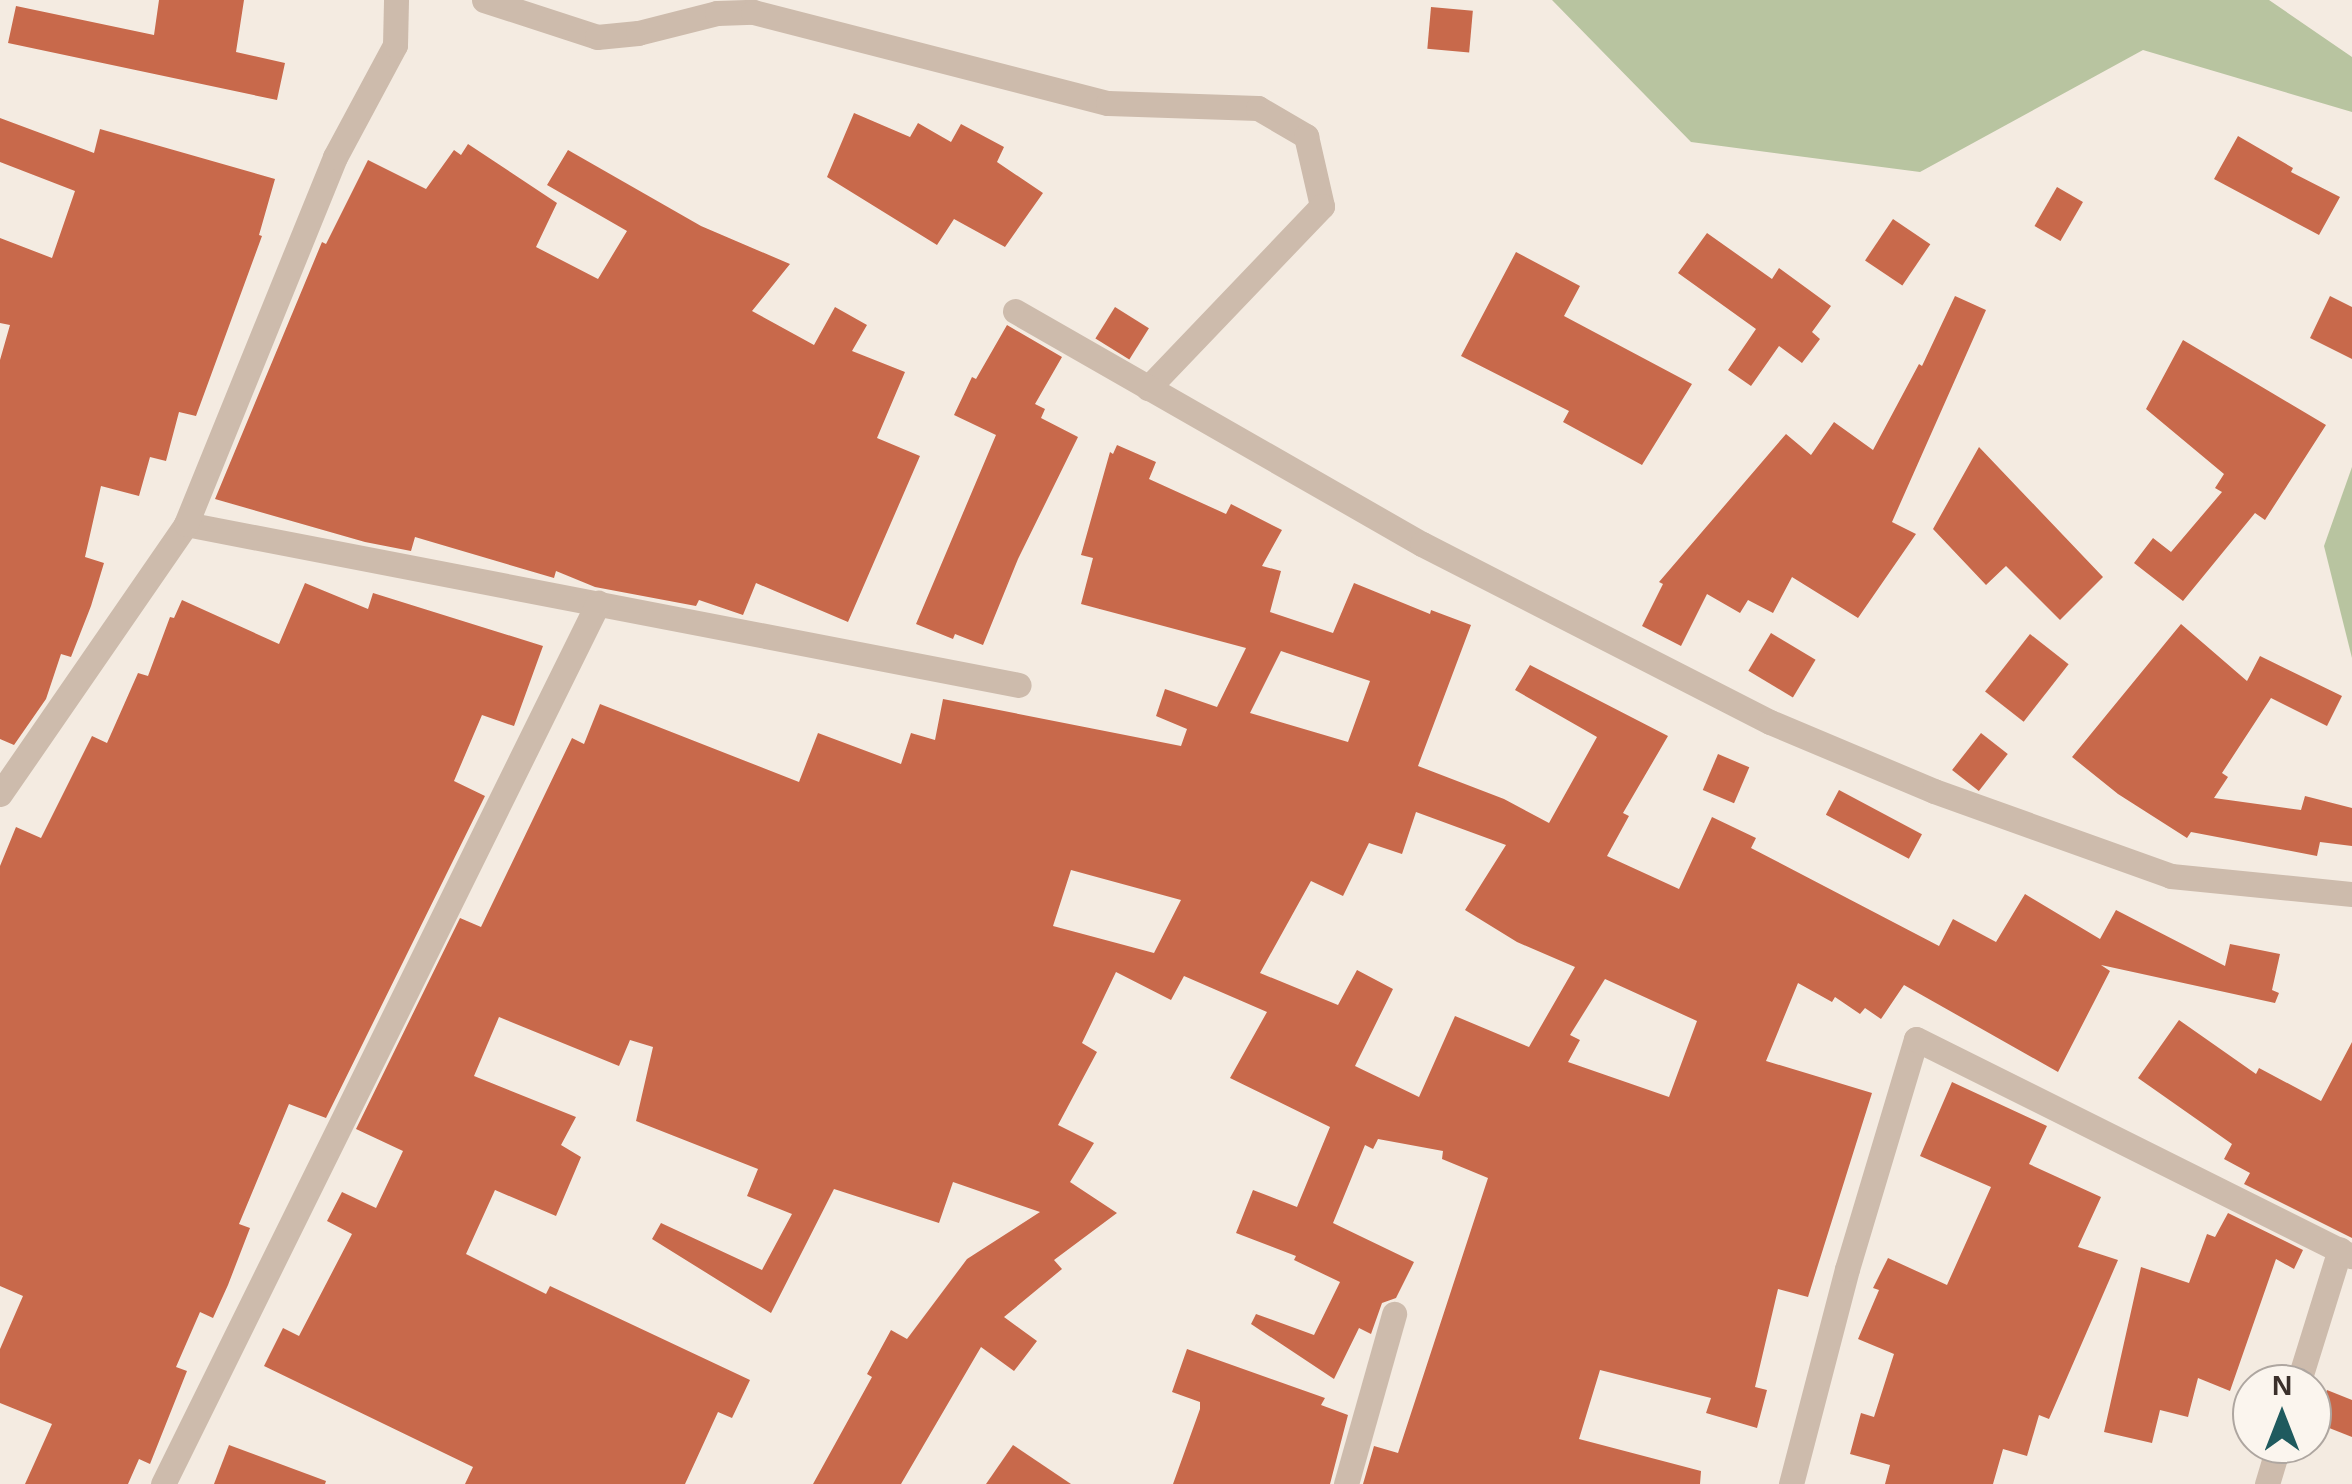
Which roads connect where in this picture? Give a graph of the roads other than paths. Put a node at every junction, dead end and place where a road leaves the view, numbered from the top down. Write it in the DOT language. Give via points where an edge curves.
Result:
graph roads {
  1 [pos="396,0"];
  2 [pos="484,0"];
  3 [pos="1015,310"];
  4 [pos="1148,388"];
  5 [pos="186,524"];
  6 [pos="598,603"];
  7 [pos="1019,685"];
  8 [pos="0,794"];
  9 [pos="2352,894"];
  10 [pos="2346,1252"];
  11 [pos="1394,1314"];
  12 [pos="2305,1364"];
  13 [pos="163,1484"];
  14 [pos="1346,1484"];
  15 [pos="1791,1484"];
  1 -- 5 [label="street" via="395,45 335,157"];
  2 -- 4 [label="street" via="597,37 752,12 1108,103 1258,108 1306,136 1322,206"];
  3 -- 4 [label="street"];
  4 -- 9 [label="street" via="1422,544 1824,745 2171,876"];
  5 -- 6 [label="street"];
  5 -- 8 [label="street"];
  6 -- 7 [label="street"];
  6 -- 13 [label="street"];
  10 -- 12 [label="street"];
  10 -- 15 [label="street" via="1916,1039"];
  11 -- 14 [label="street"];
}
